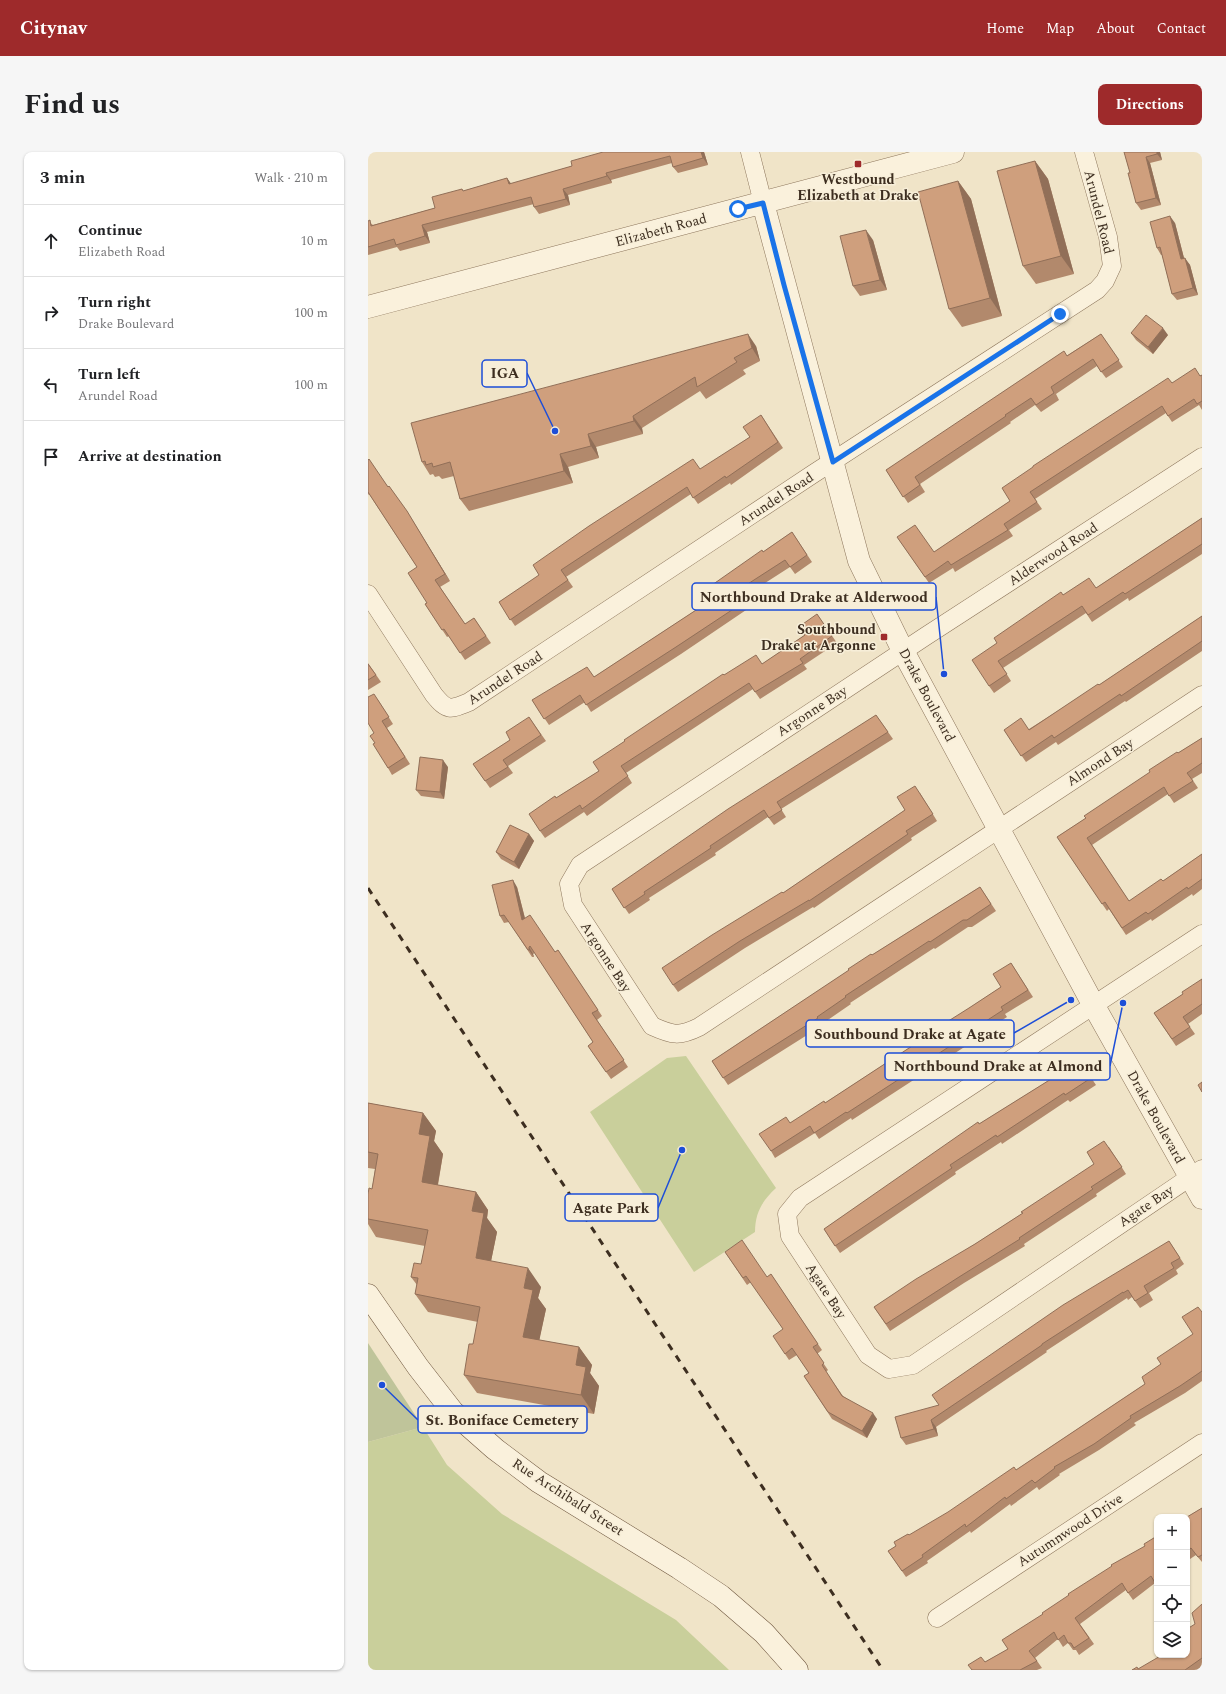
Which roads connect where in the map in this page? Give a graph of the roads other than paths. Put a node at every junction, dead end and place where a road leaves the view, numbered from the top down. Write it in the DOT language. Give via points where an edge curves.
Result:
graph roads {
  1 [pos="750,152"];
  2 [pos="953,152"];
  3 [pos="1084,152"];
  4 [pos="763,203"];
  5 [pos="368,307"];
  6 [pos="1202,457"];
  7 [pos="833,462"];
  8 [pos="368,594"];
  9 [pos="903,651"];
  10 [pos="1202,695"];
  11 [pos="999,829"];
  12 [pos="1202,934"];
  13 [pos="1094,1006"];
  14 [pos="1196,1173"];
  15 [pos="1202,1198"];
  16 [pos="368,1295"];
  17 [pos="1202,1443"];
  18 [pos="937,1618"];
  19 [pos="797,1670"];
  1 -- 4 [label="street, Drake Boulevard"];
  2 -- 4 [label="street, Elizabeth Road"];
  3 -- 7 [label="street, Arundel Road" via="1108,237 1112,266 1105,281 1097,290"];
  4 -- 5 [label="street, Elizabeth Road"];
  4 -- 7 [label="street, Drake Boulevard"];
  6 -- 9 [label="street, Alderwood Road"];
  7 -- 8 [label="street, Arundel Road" via="469,702 455,708 443,706 434,696"];
  7 -- 9 [label="street, Drake Boulevard" via="859,561"];
  9 -- 11 [label="street, Drake Boulevard"];
  9 -- 11 [label="street, Argonne Bay" via="580,865 569,884 573,905 652,1026 669,1034 685,1034"];
  10 -- 11 [label="street, Almond Bay"];
  11 -- 13 [label="street, Drake Boulevard"];
  12 -- 13 [label="street"];
  13 -- 14 [label="street, Drake Boulevard"];
  13 -- 14 [label="street, Agate Bay" via="800,1198 787,1214 790,1236 868,1355 889,1369 913,1365"];
  14 -- 15 [label="street, Drake Boulevard"];
  16 -- 19 [label="street, Rue Archibald Street" via="418,1367 454,1412 495,1449 539,1482 720,1596 764,1633"];
  17 -- 18 [label="street, Autumnwood Drive"];
}
